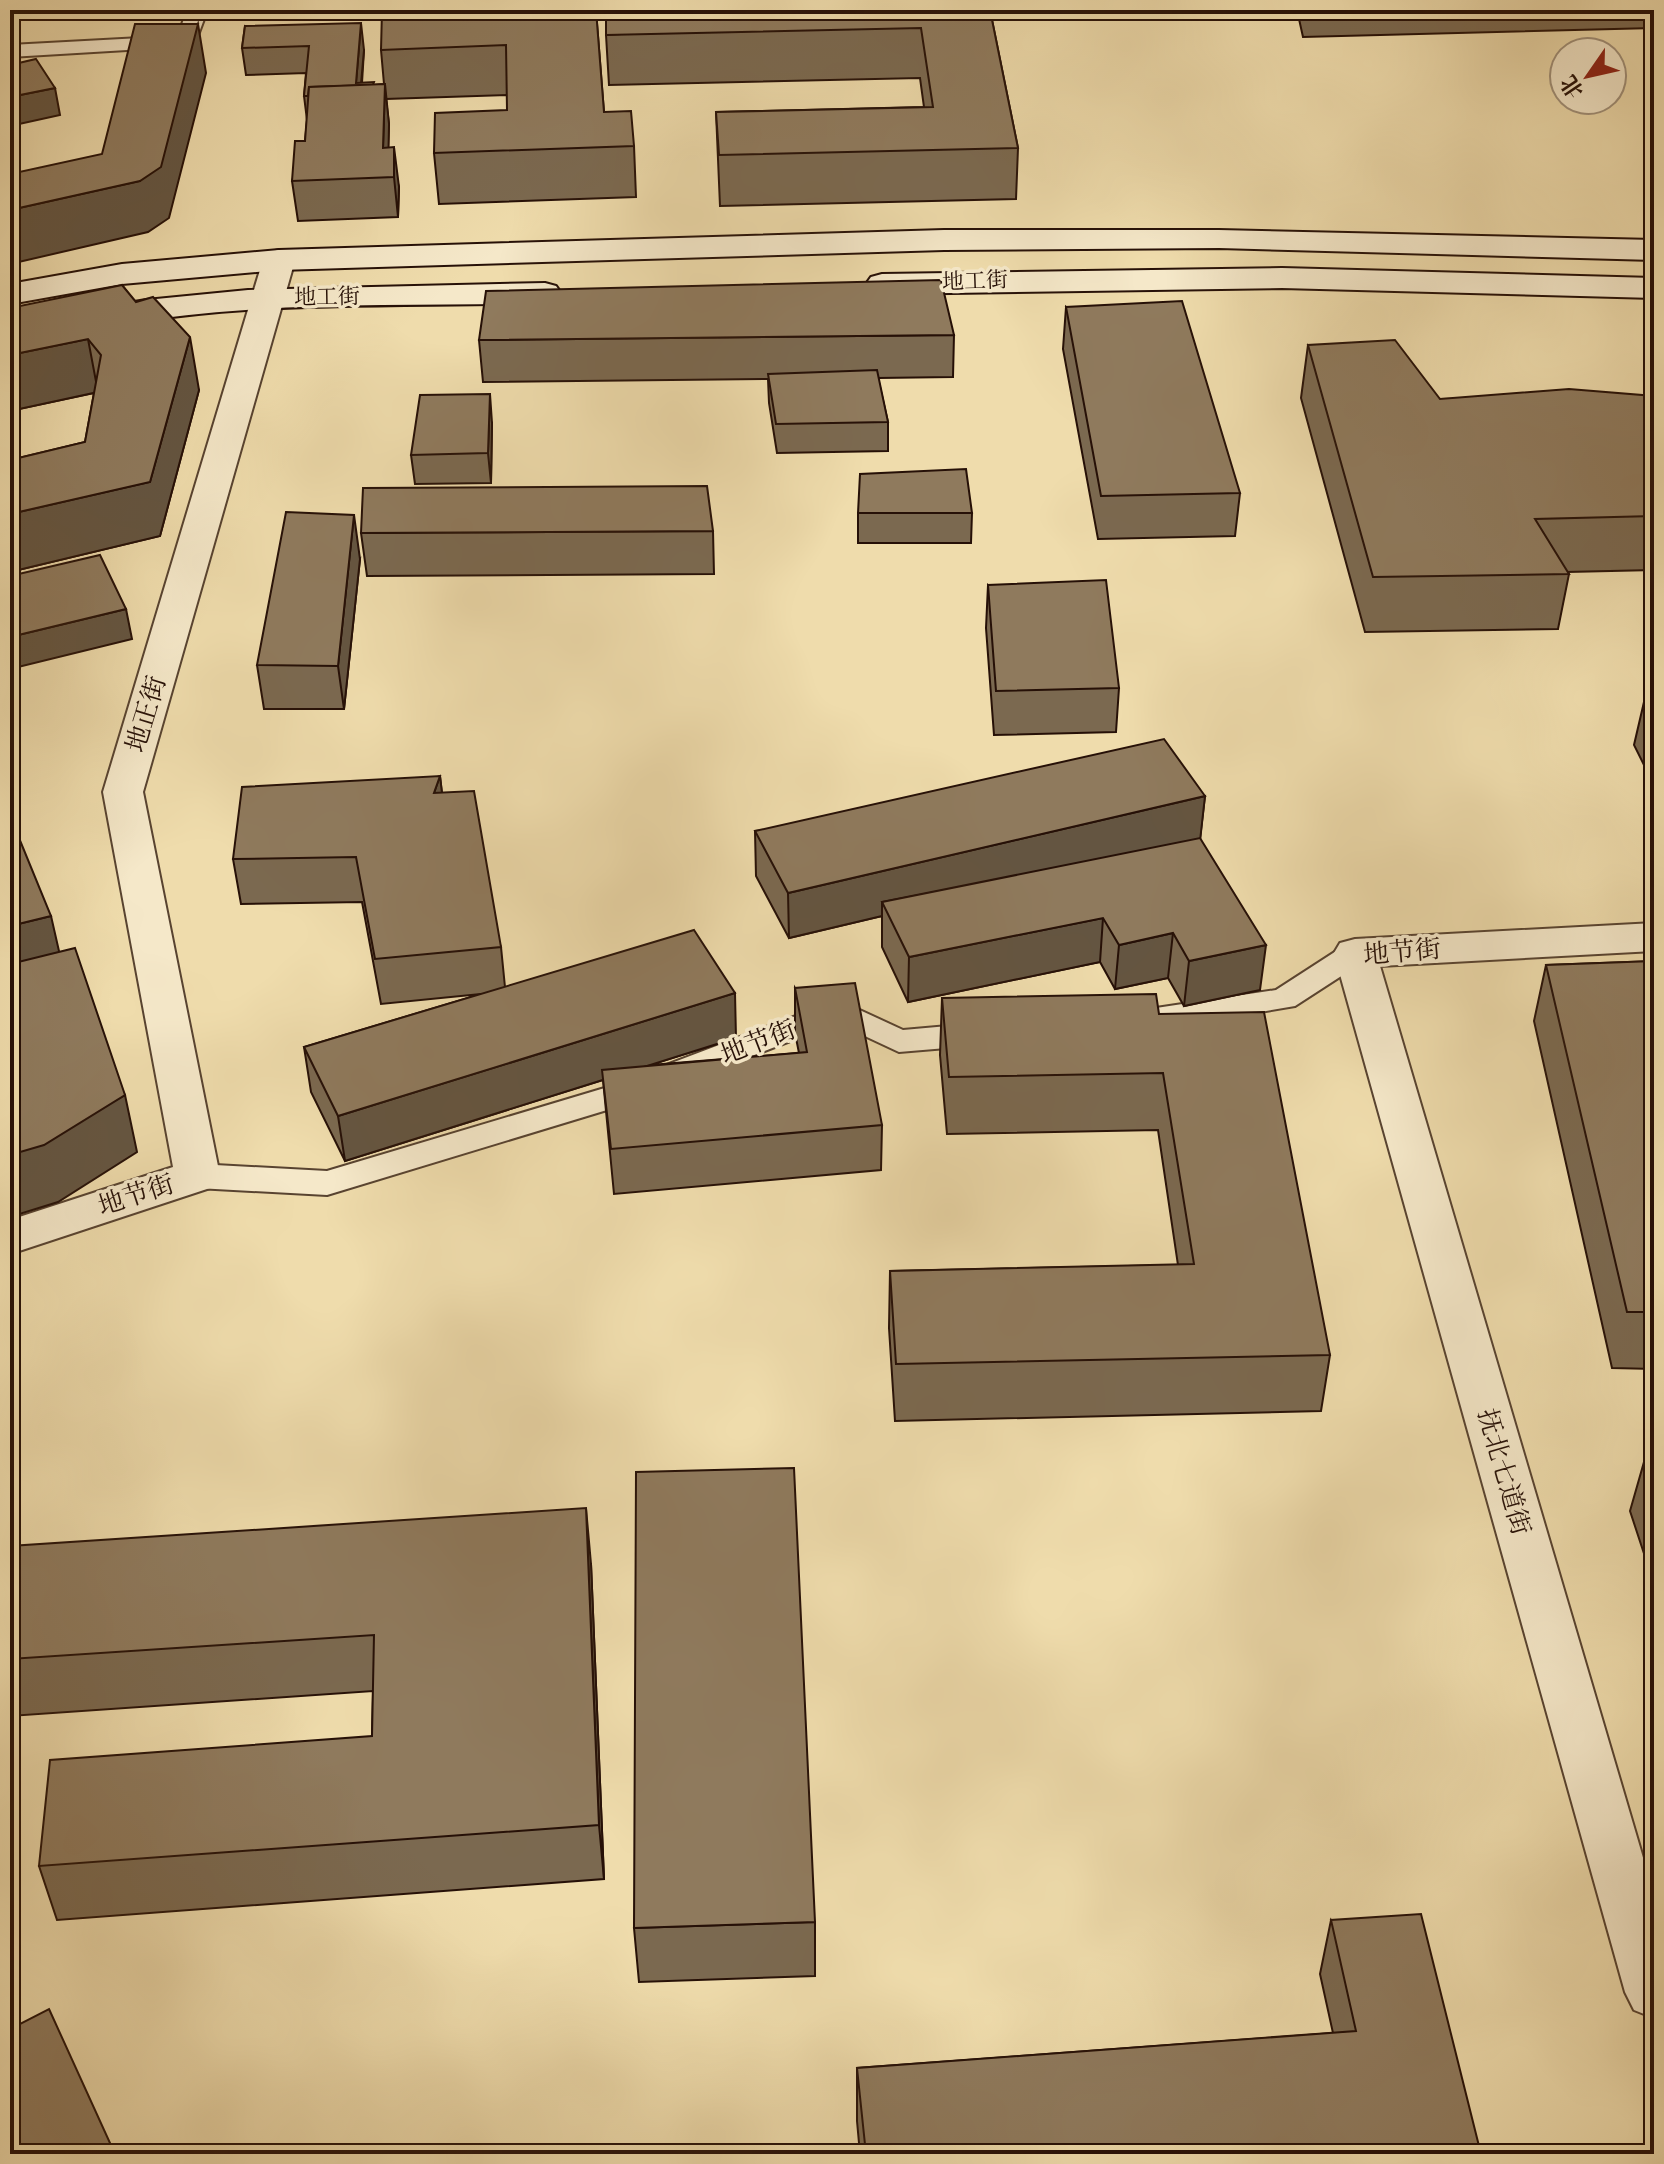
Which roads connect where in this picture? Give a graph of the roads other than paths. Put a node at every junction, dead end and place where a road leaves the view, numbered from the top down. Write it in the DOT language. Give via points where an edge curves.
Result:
graph roads {
  1 [pos="197,11"];
  2 [pos="10,51"];
  3 [pos="1654,250"];
  4 [pos="279,260"];
  5 [pos="845,285"];
  6 [pos="1654,288"];
  7 [pos="577,292"];
  8 [pos="10,294"];
  9 [pos="269,299"];
  10 [pos="10,333"];
  11 [pos="1654,937"];
  12 [pos="1355,953"];
  13 [pos="1130,1021"];
  14 [pos="1007,1031"];
  15 [pos="197,1176"];
  16 [pos="10,1237"];
  17 [pos="1654,1992"];
  1 -- 2 [label="lane" via="187,42"];
  3 -- 4 [label="main road, 地工街" via="1219,239 959,240"];
  4 -- 8 [label="main road, 地工街" via="122,274"];
  4 -- 9 [label="main road, 地正街"];
  5 -- 6 [label="main road, 地工街" via="1282,278"];
  7 -- 9 [label="main road, 地工街"];
  9 -- 10 [label="main road, 地工街" via="142,310"];
  9 -- 15 [label="main road, 地正街" via="123,792"];
  11 -- 12 [label="main road, 地节街"];
  12 -- 13 [label="lane, 地节街" via="1284,999"];
  12 -- 17 [label="main road, 抚北七道街"];
  14 -- 15 [label="lane, 地节街" via="899,1041 838,1011 619,1095 327,1183"];
  15 -- 16 [label="main road, 地节街"];
}
